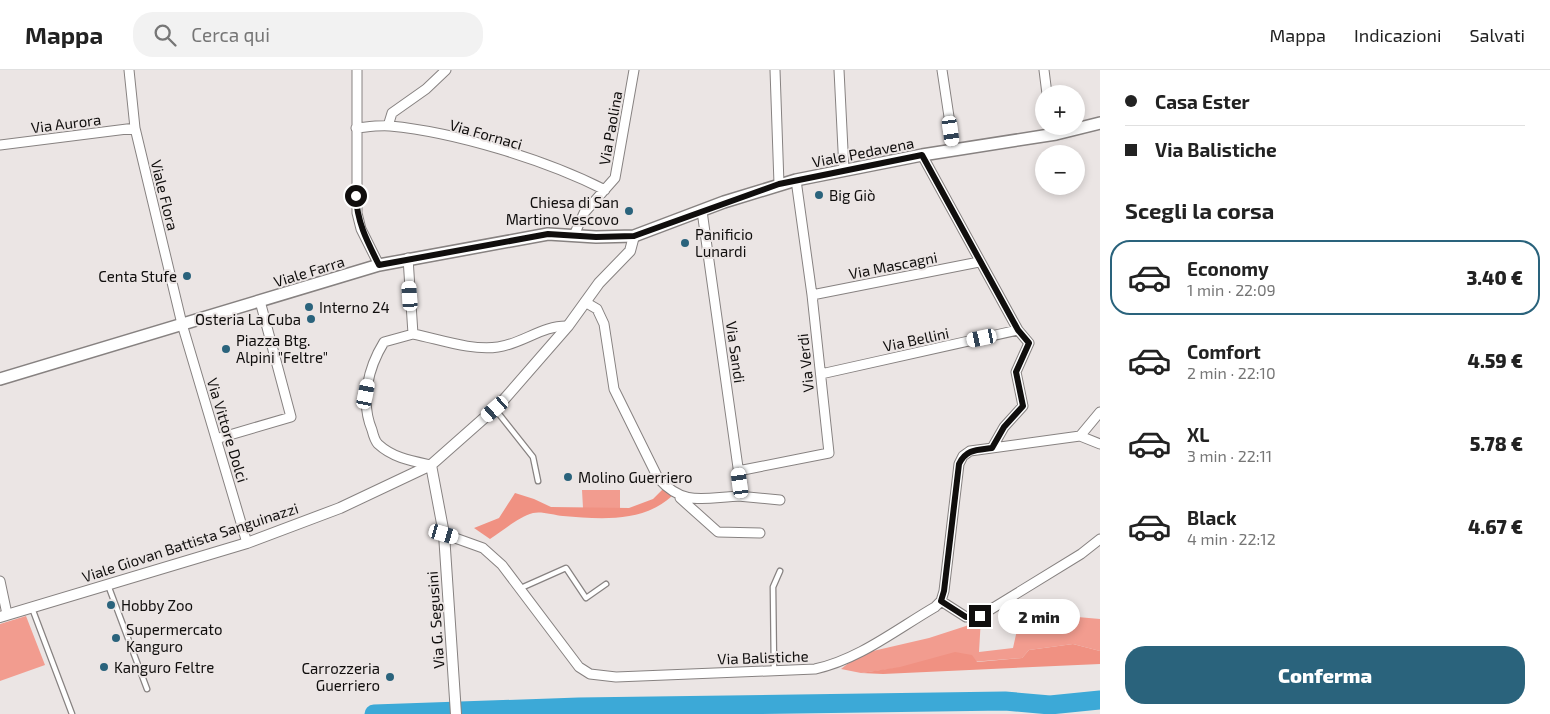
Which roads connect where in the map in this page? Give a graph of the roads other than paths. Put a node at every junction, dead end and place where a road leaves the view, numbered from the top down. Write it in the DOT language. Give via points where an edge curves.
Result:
graph roads {
  1 [pos="129,70"];
  2 [pos="357,70"];
  3 [pos="446,70"];
  4 [pos="634,70"];
  5 [pos="775,70"];
  6 [pos="839,70"];
  7 [pos="942,70"];
  8 [pos="1044,70"];
  9 [pos="1046,85"];
  10 [pos="1100,123"];
  11 [pos="1085,125"];
  12 [pos="388,126"];
  13 [pos="135,128"];
  14 [pos="356,128"];
  15 [pos="1035,133"];
  16 [pos="0,145"];
  17 [pos="954,150"];
  18 [pos="922,155"];
  19 [pos="844,170"];
  20 [pos="796,180"];
  21 [pos="779,184"];
  22 [pos="604,190"];
  23 [pos="702,211"];
  24 [pos="574,236"];
  25 [pos="634,236"];
  26 [pos="408,258"];
  27 [pos="979,262"];
  28 [pos="379,265"];
  29 [pos="812,295"];
  30 [pos="260,301"];
  31 [pos="585,302"];
  32 [pos="182,324"];
  33 [pos="568,326"];
  34 [pos="1018,330"];
  35 [pos="413,334"];
  36 [pos="821,374"];
  37 [pos="0,379"];
  38 [pos="495,409"];
  39 [pos="1100,412"];
  40 [pos="1080,436"];
  41 [pos="216,439"];
  42 [pos="1100,444"];
  43 [pos="992,448"];
  44 [pos="431,466"];
  45 [pos="738,471"];
  46 [pos="538,481"];
  47 [pos="674,493"];
  48 [pos="739,496"];
  49 [pos="780,500"];
  50 [pos="760,533"];
  51 [pos="444,534"];
  52 [pos="1100,538"];
  53 [pos="247,543"];
  54 [pos="780,571"];
  55 [pos="0,581"];
  56 [pos="606,584"];
  57 [pos="108,585"];
  58 [pos="521,588"];
  59 [pos="941,601"];
  60 [pos="31,607"];
  61 [pos="4,615"];
  62 [pos="774,670"];
  63 [pos="147,689"];
  64 [pos="72,714"];
  65 [pos="456,714"];
  1 -- 13 [label="street, Viale Flora"];
  2 -- 14 [label="street"];
  3 -- 12 [label="street" via="392,113"];
  4 -- 22 [label="street, Via Paolina" via="615,178"];
  5 -- 21 [label="street"];
  6 -- 19 [label="street"];
  7 -- 17 [label="street"];
  8 -- 9 [label="street"];
  10 -- 11 [label="main road, Viale Pedavena"];
  12 -- 14 [label="street, Via Fornaci"];
  12 -- 22 [label="street, Via Fornaci" via="490,147 585,180"];
  13 -- 16 [label="street, Via Aurora"];
  13 -- 32 [label="street, Viale Flora"];
  14 -- 28 [label="street" via="357,213 361,229"];
  15 -- 17 [label="main road, Viale Pedavena"];
  17 -- 18 [label="main road, Viale Pedavena"];
  18 -- 19 [label="main road, Viale Pedavena"];
  18 -- 27 [label="street"];
  19 -- 20 [label="main road, Viale Pedavena"];
  20 -- 21 [label="main road, Viale Pedavena"];
  20 -- 29 [label="street, Via Verdi"];
  21 -- 23 [label="main road, Viale Pedavena"];
  22 -- 24 [label="street, Via Paolina" via="584,213"];
  23 -- 25 [label="main road, Viale Pedavena"];
  23 -- 45 [label="street, Via Sandi"];
  24 -- 25 [label="main road, Viale Farra"];
  24 -- 26 [label="main road, Viale Farra" via="548,234"];
  25 -- 31 [label="street, Viale Giovan Battista Sanguinazzi" via="630,251"];
  26 -- 28 [label="main road, Viale Farra"];
  26 -- 35 [label="street"];
  27 -- 29 [label="street, Via Mascagni"];
  27 -- 34 [label="street"];
  28 -- 30 [label="main road, Viale Farra"];
  29 -- 36 [label="street, Via Verdi"];
  30 -- 32 [label="main road, Viale Farra"];
  30 -- 41 [label="street" via="291,417"];
  31 -- 33 [label="street, Viale Giovan Battista Sanguinazzi"];
  31 -- 47 [label="street" via="598,308 604,324 614,388 658,478"];
  32 -- 37 [label="main road, Viale Farra"];
  32 -- 41 [label="street, Via Vittore Dolci"];
  33 -- 35 [label="street" via="552,327 498,347"];
  33 -- 38 [label="street, Viale Giovan Battista Sanguinazzi"];
  34 -- 36 [label="street, Via Bellini"];
  34 -- 43 [label="street" via="1029,343 1016,372 1023,406 1004,427"];
  35 -- 44 [label="street" via="384,342 378,351 366,394 367,419 377,443 401,459"];
  36 -- 45 [label="street, Via Verdi" via="829,453"];
  38 -- 44 [label="street, Viale Giovan Battista Sanguinazzi"];
  38 -- 46 [label="lane" via="533,457"];
  39 -- 40 [label="street"];
  40 -- 42 [label="street"];
  40 -- 43 [label="street"];
  41 -- 53 [label="street, Via Vittore Dolci"];
  43 -- 59 [label="street" via="970,451 959,464"];
  44 -- 51 [label="street, Via G. Segusini"];
  44 -- 53 [label="street, Viale Giovan Battista Sanguinazzi" via="340,508"];
  45 -- 48 [label="street, Via Sandi"];
  47 -- 48 [label="street" via="685,499"];
  47 -- 50 [label="street" via="718,532"];
  48 -- 49 [label="street"];
  51 -- 58 [label="street, Via Balistiche" via="483,548"];
  51 -- 65 [label="street, Via G. Segusini"];
  52 -- 59 [label="street" via="1080,554 980,616 966,617"];
  53 -- 57 [label="street, Viale Giovan Battista Sanguinazzi"];
  54 -- 62 [label="lane" via="773,587"];
  55 -- 61 [label="street"];
  56 -- 58 [label="lane" via="586,598 566,568"];
  57 -- 60 [label="street, Viale Giovan Battista Sanguinazzi"];
  57 -- 63 [label="lane"];
  58 -- 62 [label="street, Via Balistiche" via="579,667 590,674 616,677"];
  59 -- 62 [label="street, Via Balistiche" via="834,665"];
  60 -- 61 [label="street, Viale Giovan Battista Sanguinazzi"];
  60 -- 64 [label="lane"];
}
